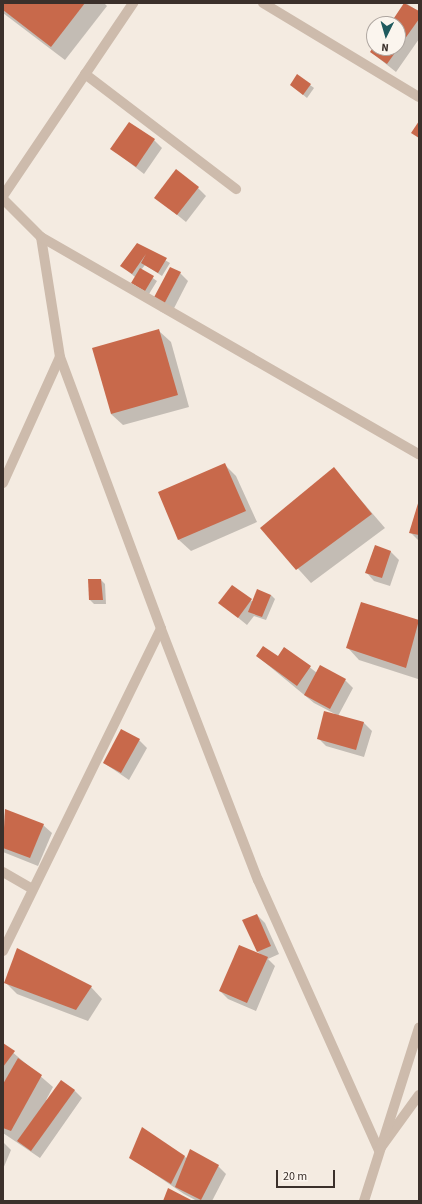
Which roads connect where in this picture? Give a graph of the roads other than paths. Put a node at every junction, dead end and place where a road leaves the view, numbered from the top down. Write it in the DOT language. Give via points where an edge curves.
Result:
graph roads {
  1 [pos="132,3"];
  2 [pos="263,3"];
  3 [pos="85,74"];
  4 [pos="419,97"];
  5 [pos="236,189"];
  6 [pos="3,198"];
  7 [pos="40,237"];
  8 [pos="60,357"];
  9 [pos="419,454"];
  10 [pos="3,483"];
  11 [pos="161,629"];
  12 [pos="3,872"];
  13 [pos="33,889"];
  14 [pos="3,951"];
  15 [pos="419,1028"];
  16 [pos="419,1095"];
  17 [pos="379,1150"];
  18 [pos="364,1201"];
  1 -- 3 [label="street"];
  2 -- 4 [label="street"];
  3 -- 5 [label="street"];
  3 -- 6 [label="street"];
  6 -- 7 [label="street"];
  7 -- 8 [label="street"];
  7 -- 9 [label="street"];
  8 -- 10 [label="street"];
  8 -- 11 [label="street"];
  11 -- 13 [label="street"];
  11 -- 17 [label="street" via="258,880"];
  12 -- 13 [label="street"];
  13 -- 14 [label="street"];
  15 -- 17 [label="street"];
  16 -- 17 [label="street"];
  17 -- 18 [label="street"];
}
